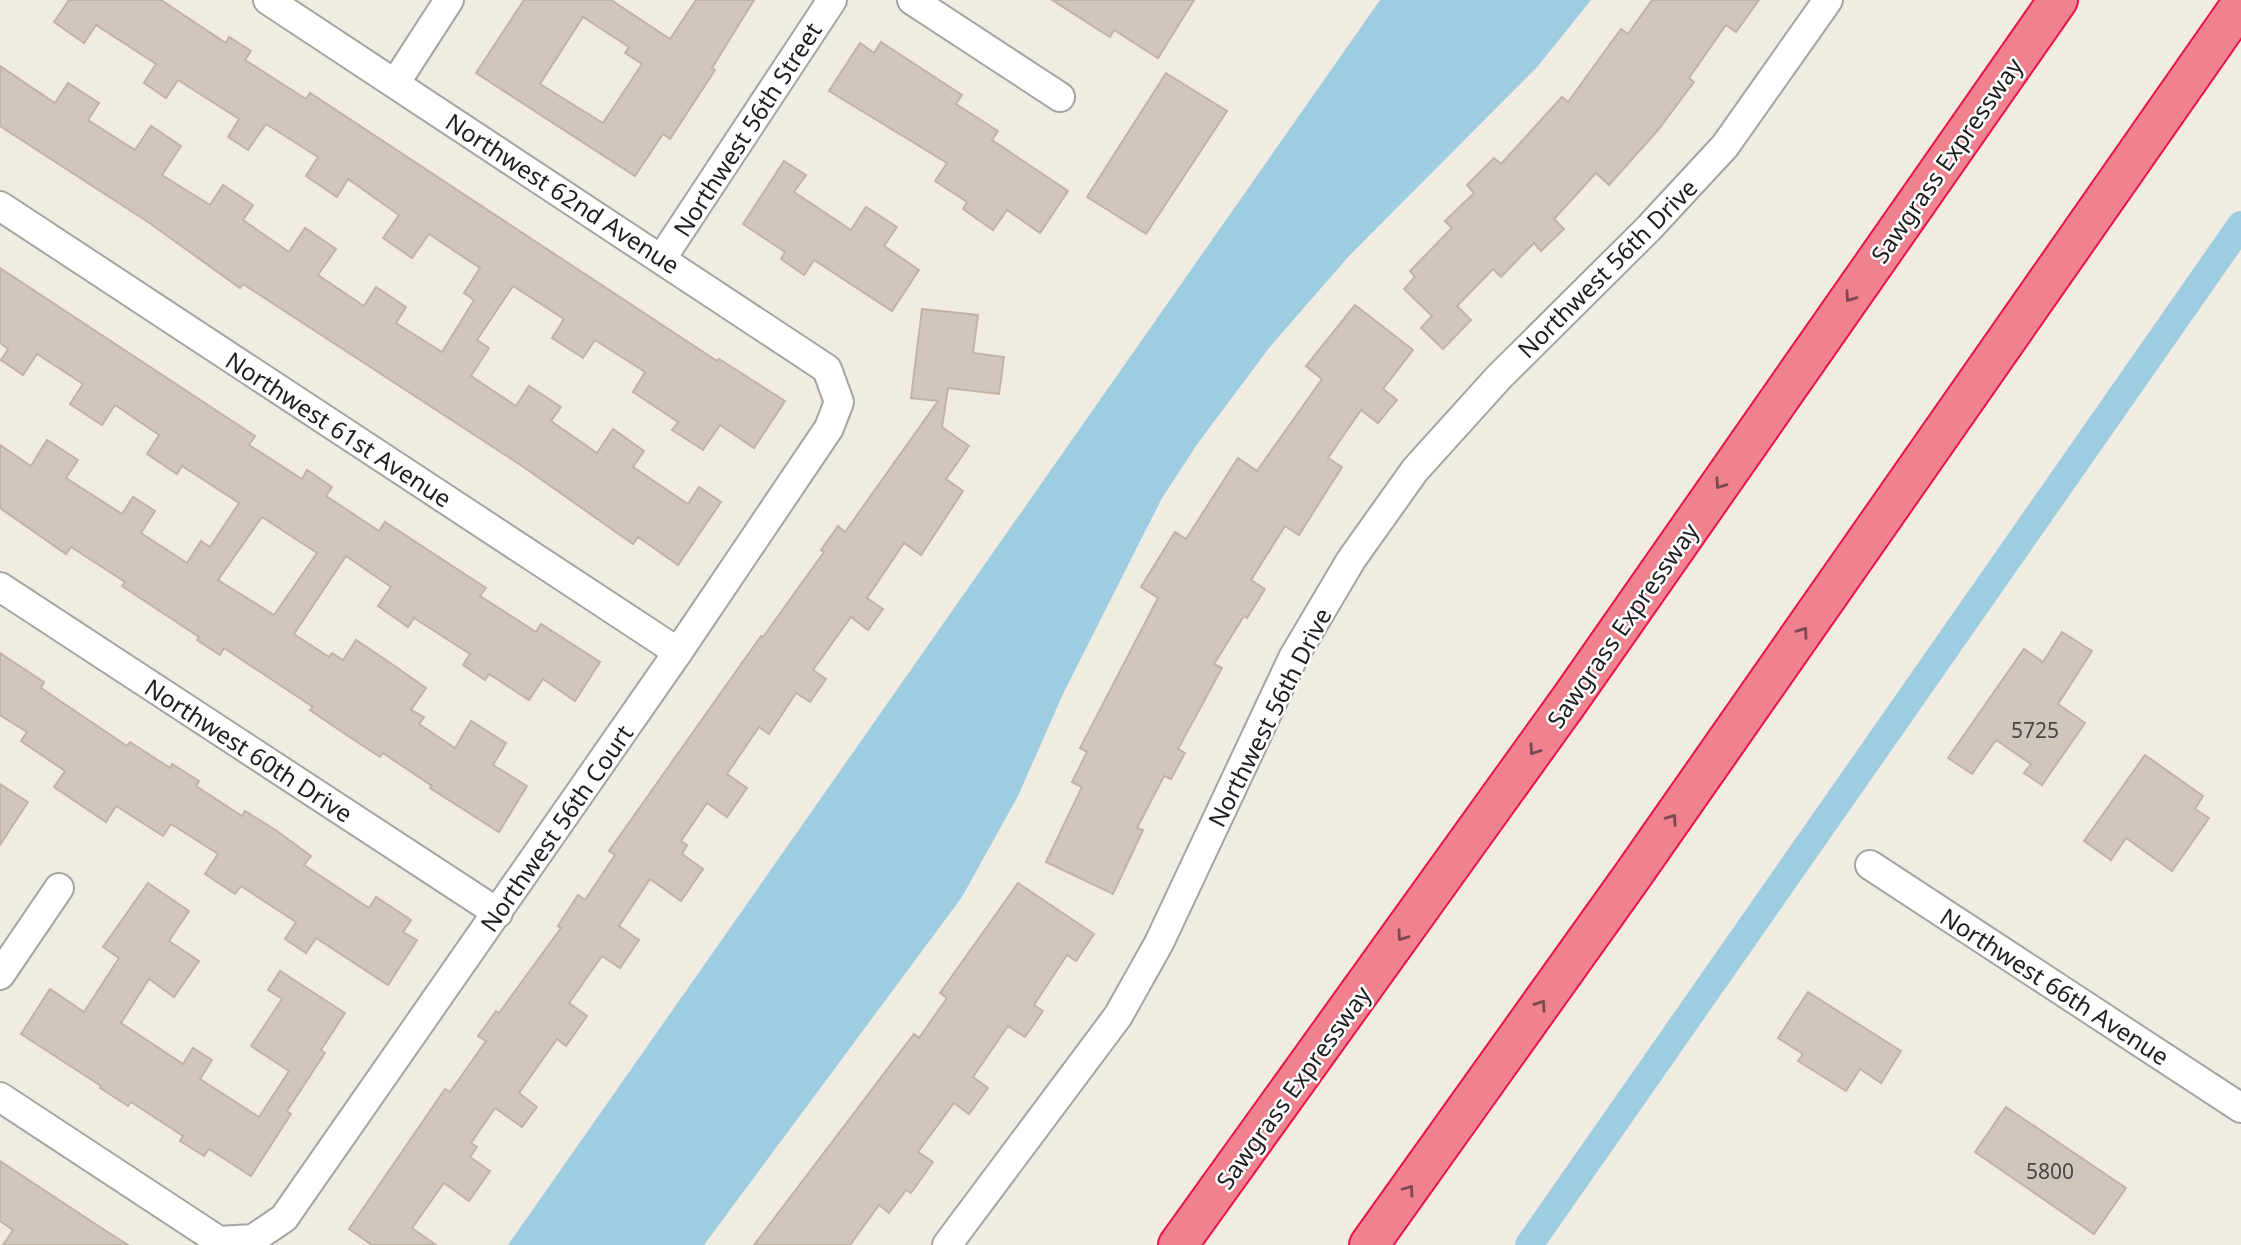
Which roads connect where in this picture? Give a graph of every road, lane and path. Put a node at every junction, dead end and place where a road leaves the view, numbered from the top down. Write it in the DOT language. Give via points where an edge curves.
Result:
graph roads {
  1 [pos="268,0"];
  2 [pos="450,0"];
  3 [pos="832,0"];
  4 [pos="912,0"];
  5 [pos="1828,0"];
  6 [pos="2058,0"];
  7 [pos="2241,4"];
  8 [pos="396,82"];
  9 [pos="1060,97"];
  10 [pos="0,206"];
  11 [pos="662,258"];
  12 [pos="839,402"];
  13 [pos="0,587"];
  14 [pos="678,652"];
  15 [pos="1870,865"];
  16 [pos="59,888"];
  17 [pos="498,913"];
  18 [pos="0,975"];
  19 [pos="0,1097"];
  20 [pos="2241,1108"];
  21 [pos="947,1245"];
  22 [pos="1178,1245"];
  23 [pos="1368,1245"];
  1 -- 8 [label="street, Northwest 62nd Avenue"];
  2 -- 8 [label="street"];
  3 -- 11 [label="street, Northwest 56th Street"];
  4 -- 9 [label="street"];
  5 -- 21 [label="street, Northwest 56th Drive" via="1725,146 1499,377 1416,470 1351,560 1293,658 1158,943 1118,1016"];
  6 -- 22 [label="highway, Sawgrass Expressway, one-way" via="1563,709"];
  23 -- 7 [label="highway, one-way"];
  8 -- 11 [label="street, Northwest 62nd Avenue"];
  10 -- 14 [label="street, Northwest 61st Avenue"];
  11 -- 12 [label="street, Northwest 62nd Avenue" via="827,369"];
  12 -- 14 [label="street, Northwest 56th Court" via="829,428"];
  13 -- 17 [label="street, Northwest 60th Drive"];
  14 -- 17 [label="street, Northwest 56th Court"];
  15 -- 20 [label="street, Northwest 66th Avenue"];
  16 -- 18 [label="street"];
  17 -- 19 [label="street, Northwest 56th Court" via="284,1219 253,1239 219,1241"];
}
